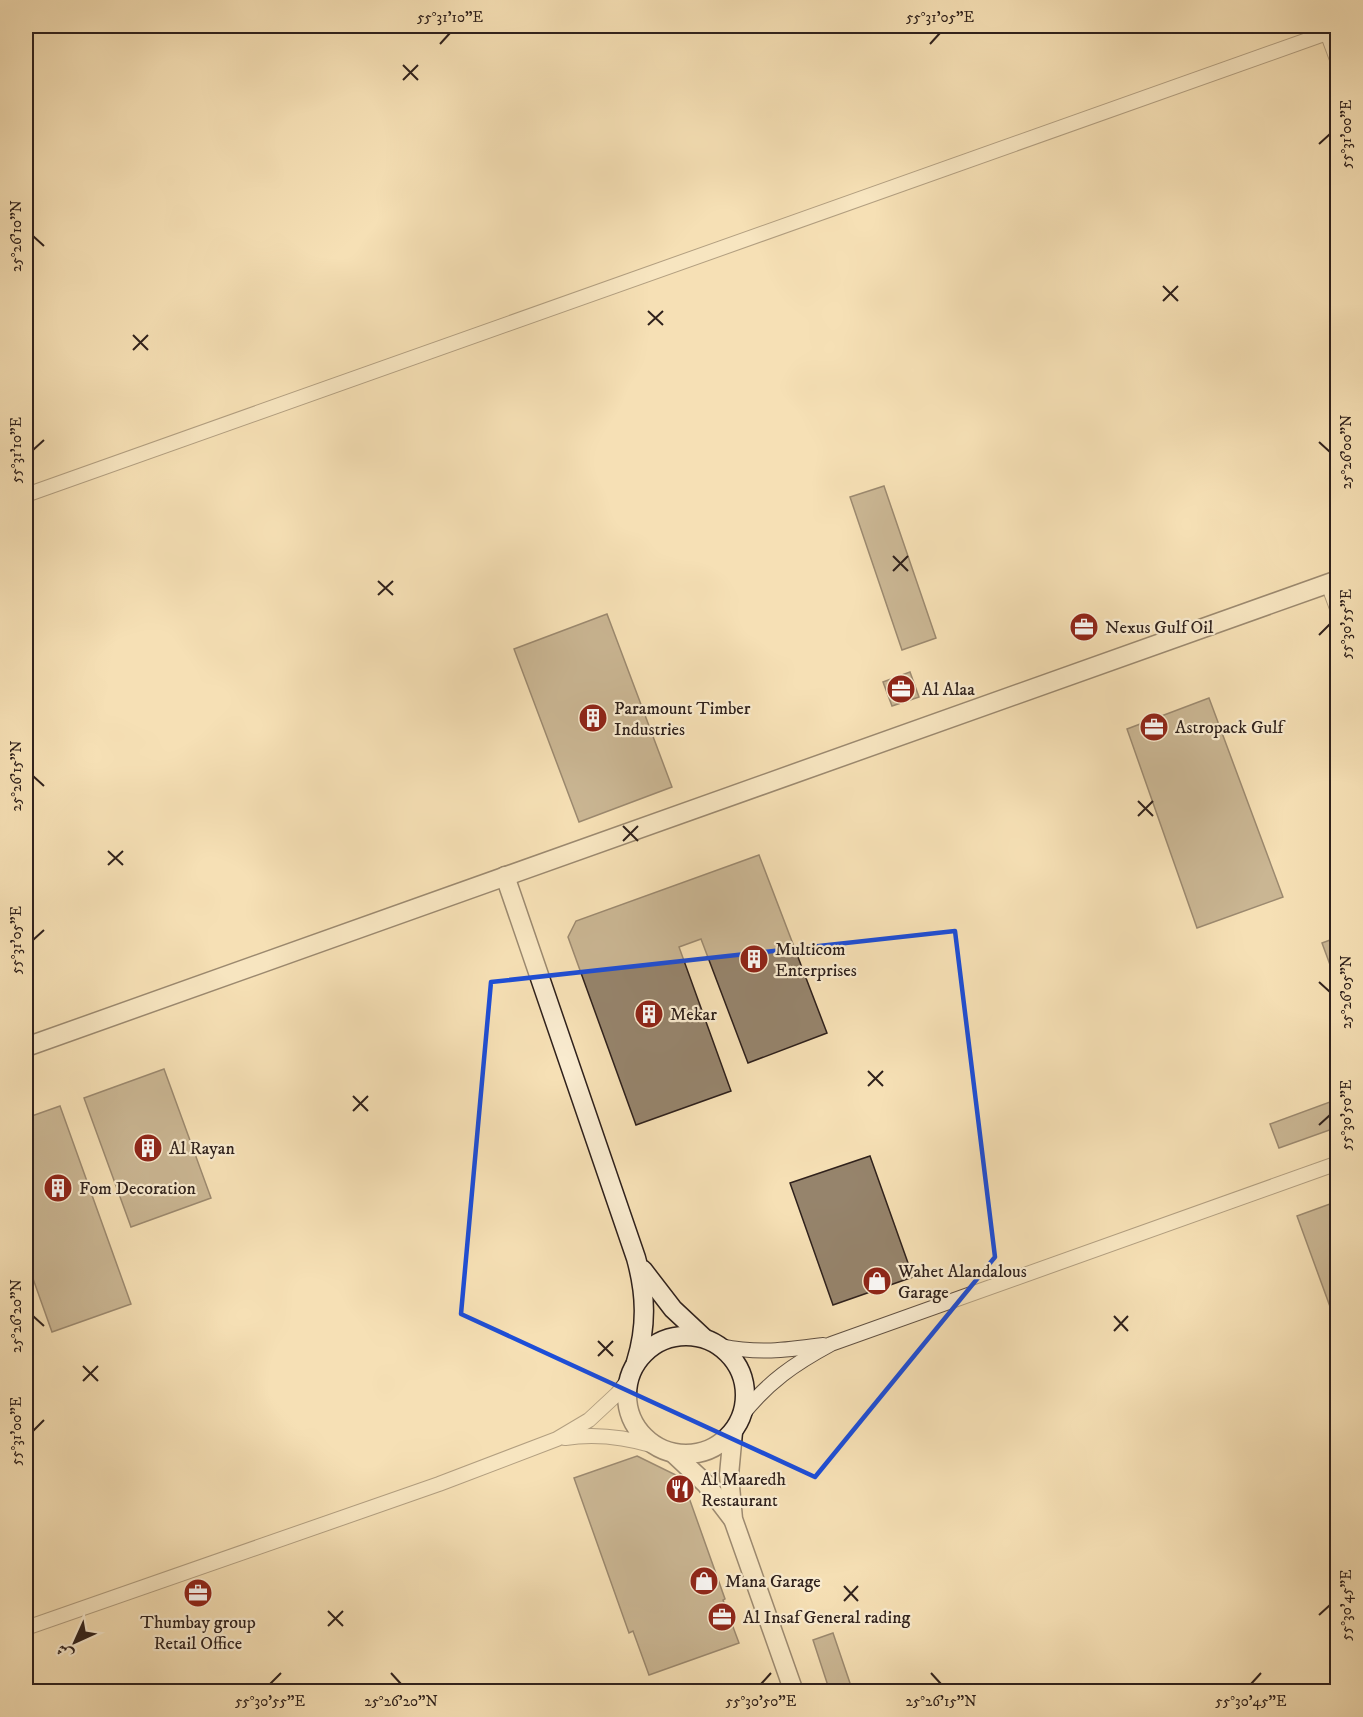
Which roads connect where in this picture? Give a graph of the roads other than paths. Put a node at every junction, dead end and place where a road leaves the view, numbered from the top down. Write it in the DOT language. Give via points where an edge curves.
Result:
graph roads {
  1 [pos="1326,29"];
  2 [pos="1338,62"];
  3 [pos="26,495"];
  4 [pos="1333,582"];
  5 [pos="1338,611"];
  6 [pos="505,876"];
  7 [pos="26,1047"];
  8 [pos="1338,1163"];
  9 [pos="636,1258"];
  10 [pos="704,1338"];
  11 [pos="831,1344"];
  12 [pos="721,1346"];
  13 [pos="636,1362"];
  14 [pos="628,1379"];
  15 [pos="742,1415"];
  16 [pos="733,1432"];
  17 [pos="557,1439"];
  18 [pos="655,1446"];
  19 [pos="673,1453"];
  20 [pos="733,1519"];
  21 [pos="26,1628"];
  22 [pos="794,1692"];
  1 -- 2 [label="street"];
  1 -- 3 [label="street"];
  4 -- 5 [label="street"];
  4 -- 6 [label="street"];
  6 -- 7 [label="street"];
  6 -- 9 [label="street"];
  8 -- 11 [label="street"];
  9 -- 10 [label="street" via="659,1293"];
  9 -- 13 [label="street" via="645,1310"];
  10 -- 12 [label="street"];
  10 -- 13 [label="street" via="689,1335 666,1339 646,1350"];
  11 -- 12 [label="street" via="769,1352"];
  11 -- 15 [label="street" via="785,1371"];
  12 -- 15 [label="street" via="736,1364 745,1385"];
  13 -- 14 [label="street"];
  14 -- 17 [label="street" via="597,1414"];
  14 -- 18 [label="street" via="626,1394 634,1424"];
  15 -- 16 [label="street"];
  16 -- 19 [label="street" via="706,1451"];
  16 -- 20 [label="street" via="729,1475"];
  17 -- 18 [label="street" via="616,1436"];
  17 -- 21 [label="street"];
  18 -- 19 [label="street"];
  19 -- 20 [label="street" via="706,1484"];
  20 -- 22 [label="street"];
}
